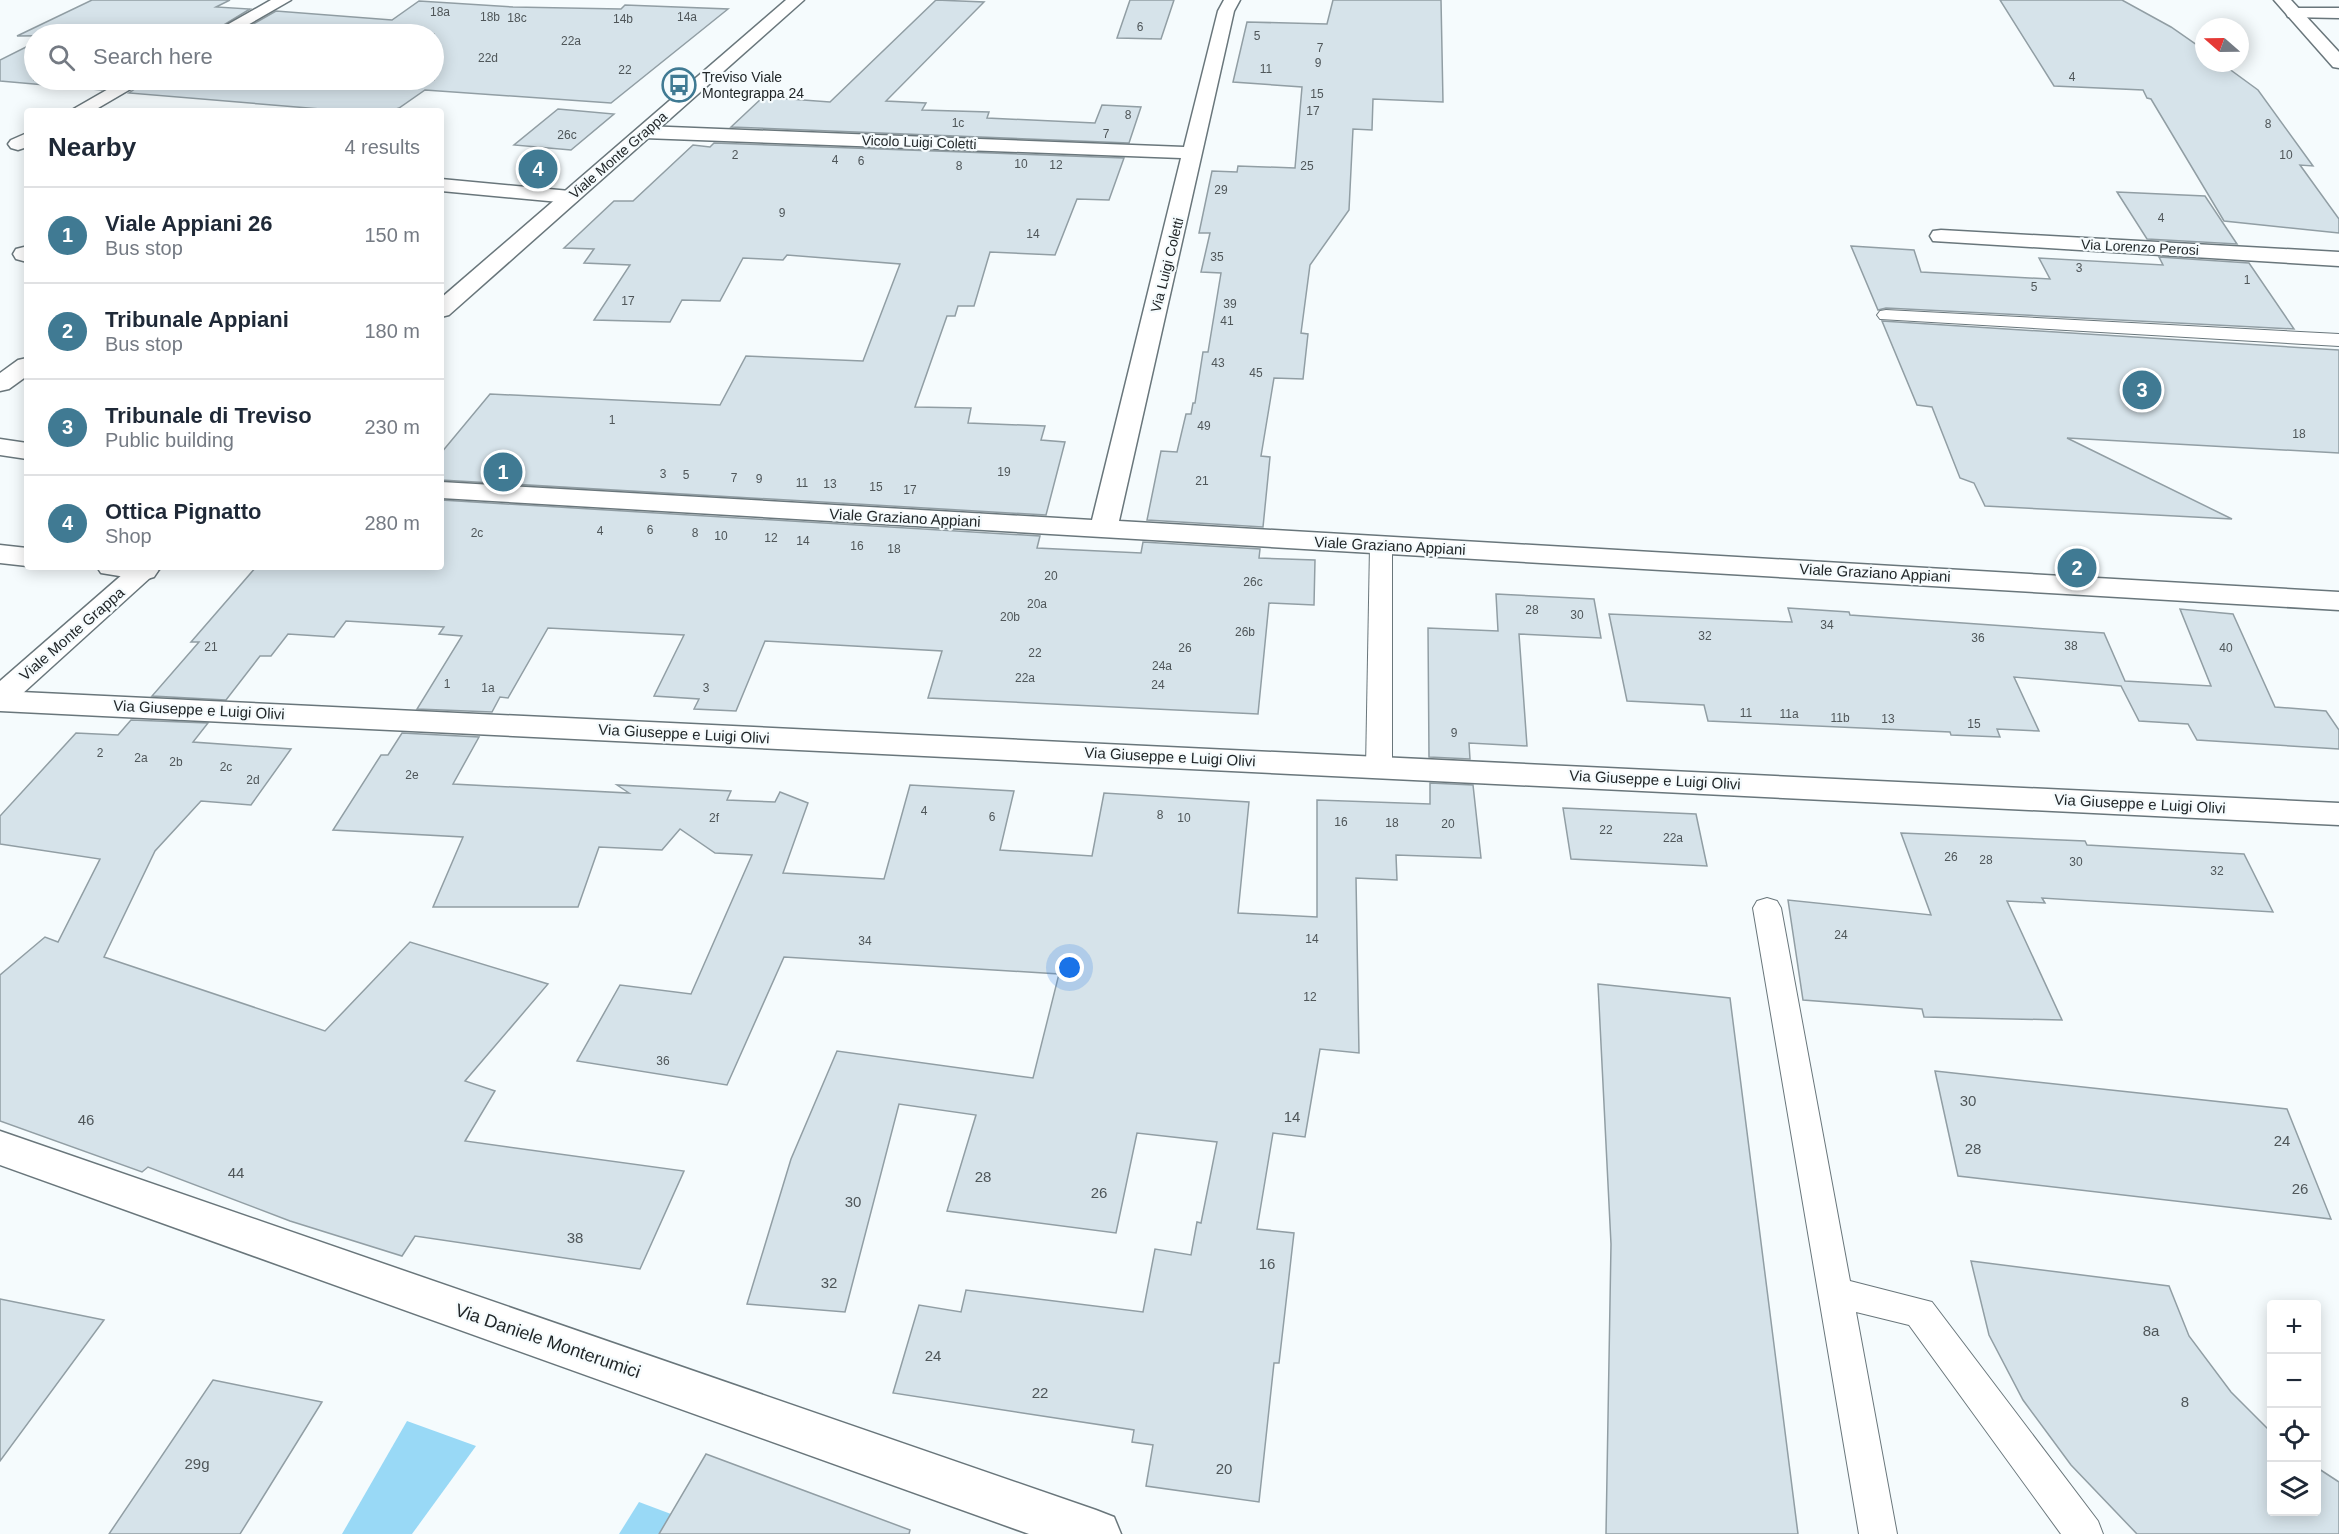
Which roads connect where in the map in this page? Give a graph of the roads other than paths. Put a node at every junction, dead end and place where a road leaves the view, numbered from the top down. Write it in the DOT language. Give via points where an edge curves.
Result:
graph roads {
  1 [pos="283,0"];
  2 [pos="796,0"];
  3 [pos="1232,0"];
  4 [pos="2288,6"];
  5 [pos="2339,13"];
  6 [pos="239,24"];
  7 [pos="2339,63"];
  8 [pos="118,90"];
  9 [pos="85,108"];
  10 [pos="644,132"];
  11 [pos="1194,153"];
  12 [pos="444,185"];
  13 [pos="570,197"];
  14 [pos="1941,236"];
  15 [pos="2339,259"];
  16 [pos="444,307"];
  17 [pos="1886,315"];
  18 [pos="2339,340"];
  19 [pos="24,367"];
  20 [pos="0,384"];
  21 [pos="0,447"];
  22 [pos="24,451"];
  23 [pos="444,490"];
  24 [pos="1103,530"];
  25 [pos="1381,546"];
  26 [pos="0,554"];
  27 [pos="24,557"];
  28 [pos="145,570"];
  29 [pos="2339,601"];
  30 [pos="0,699"];
  31 [pos="1379,768"];
  32 [pos="2339,814"];
  33 [pos="1767,908"];
  34 [pos="0,1148"];
  35 [pos="1835,1292"];
  36 [pos="1096,1534"];
  37 [pos="1878,1534"];
  38 [pos="2084,1534"];
  1 -- 6 [label="street"];
  2 -- 10 [label="street, Viale Monte Grappa"];
  3 -- 11 [label="street, Via Luigi Coletti" via="1226,11"];
  4 -- 5 [label="street"];
  4 -- 7 [label="street"];
  8 -- 9 [label="street"];
  10 -- 11 [label="street, Vicolo Luigi Coletti"];
  10 -- 13 [label="street, Viale Monte Grappa"];
  11 -- 24 [label="street, Via Luigi Coletti"];
  12 -- 13 [label="street"];
  13 -- 16 [label="street, Viale Monte Grappa"];
  14 -- 15 [label="street, Via Lorenzo Perosi"];
  17 -- 18 [label="lane"];
  19 -- 20 [label="street"];
  21 -- 22 [label="street"];
  23 -- 24 [label="street, Viale Graziano Appiani"];
  24 -- 25 [label="street, Viale Graziano Appiani"];
  25 -- 29 [label="street, Viale Graziano Appiani"];
  25 -- 31 [label="lane"];
  26 -- 27 [label="street"];
  28 -- 30 [label="street, Viale Monte Grappa"];
  30 -- 31 [label="street, Via Giuseppe e Luigi Olivi"];
  31 -- 32 [label="street, Via Giuseppe e Luigi Olivi"];
  33 -- 35 [label="lane"];
  34 -- 36 [label="street, Via Daniele Monterumici"];
  35 -- 37 [label="lane"];
  35 -- 38 [label="lane" via="1920,1313"];
}
